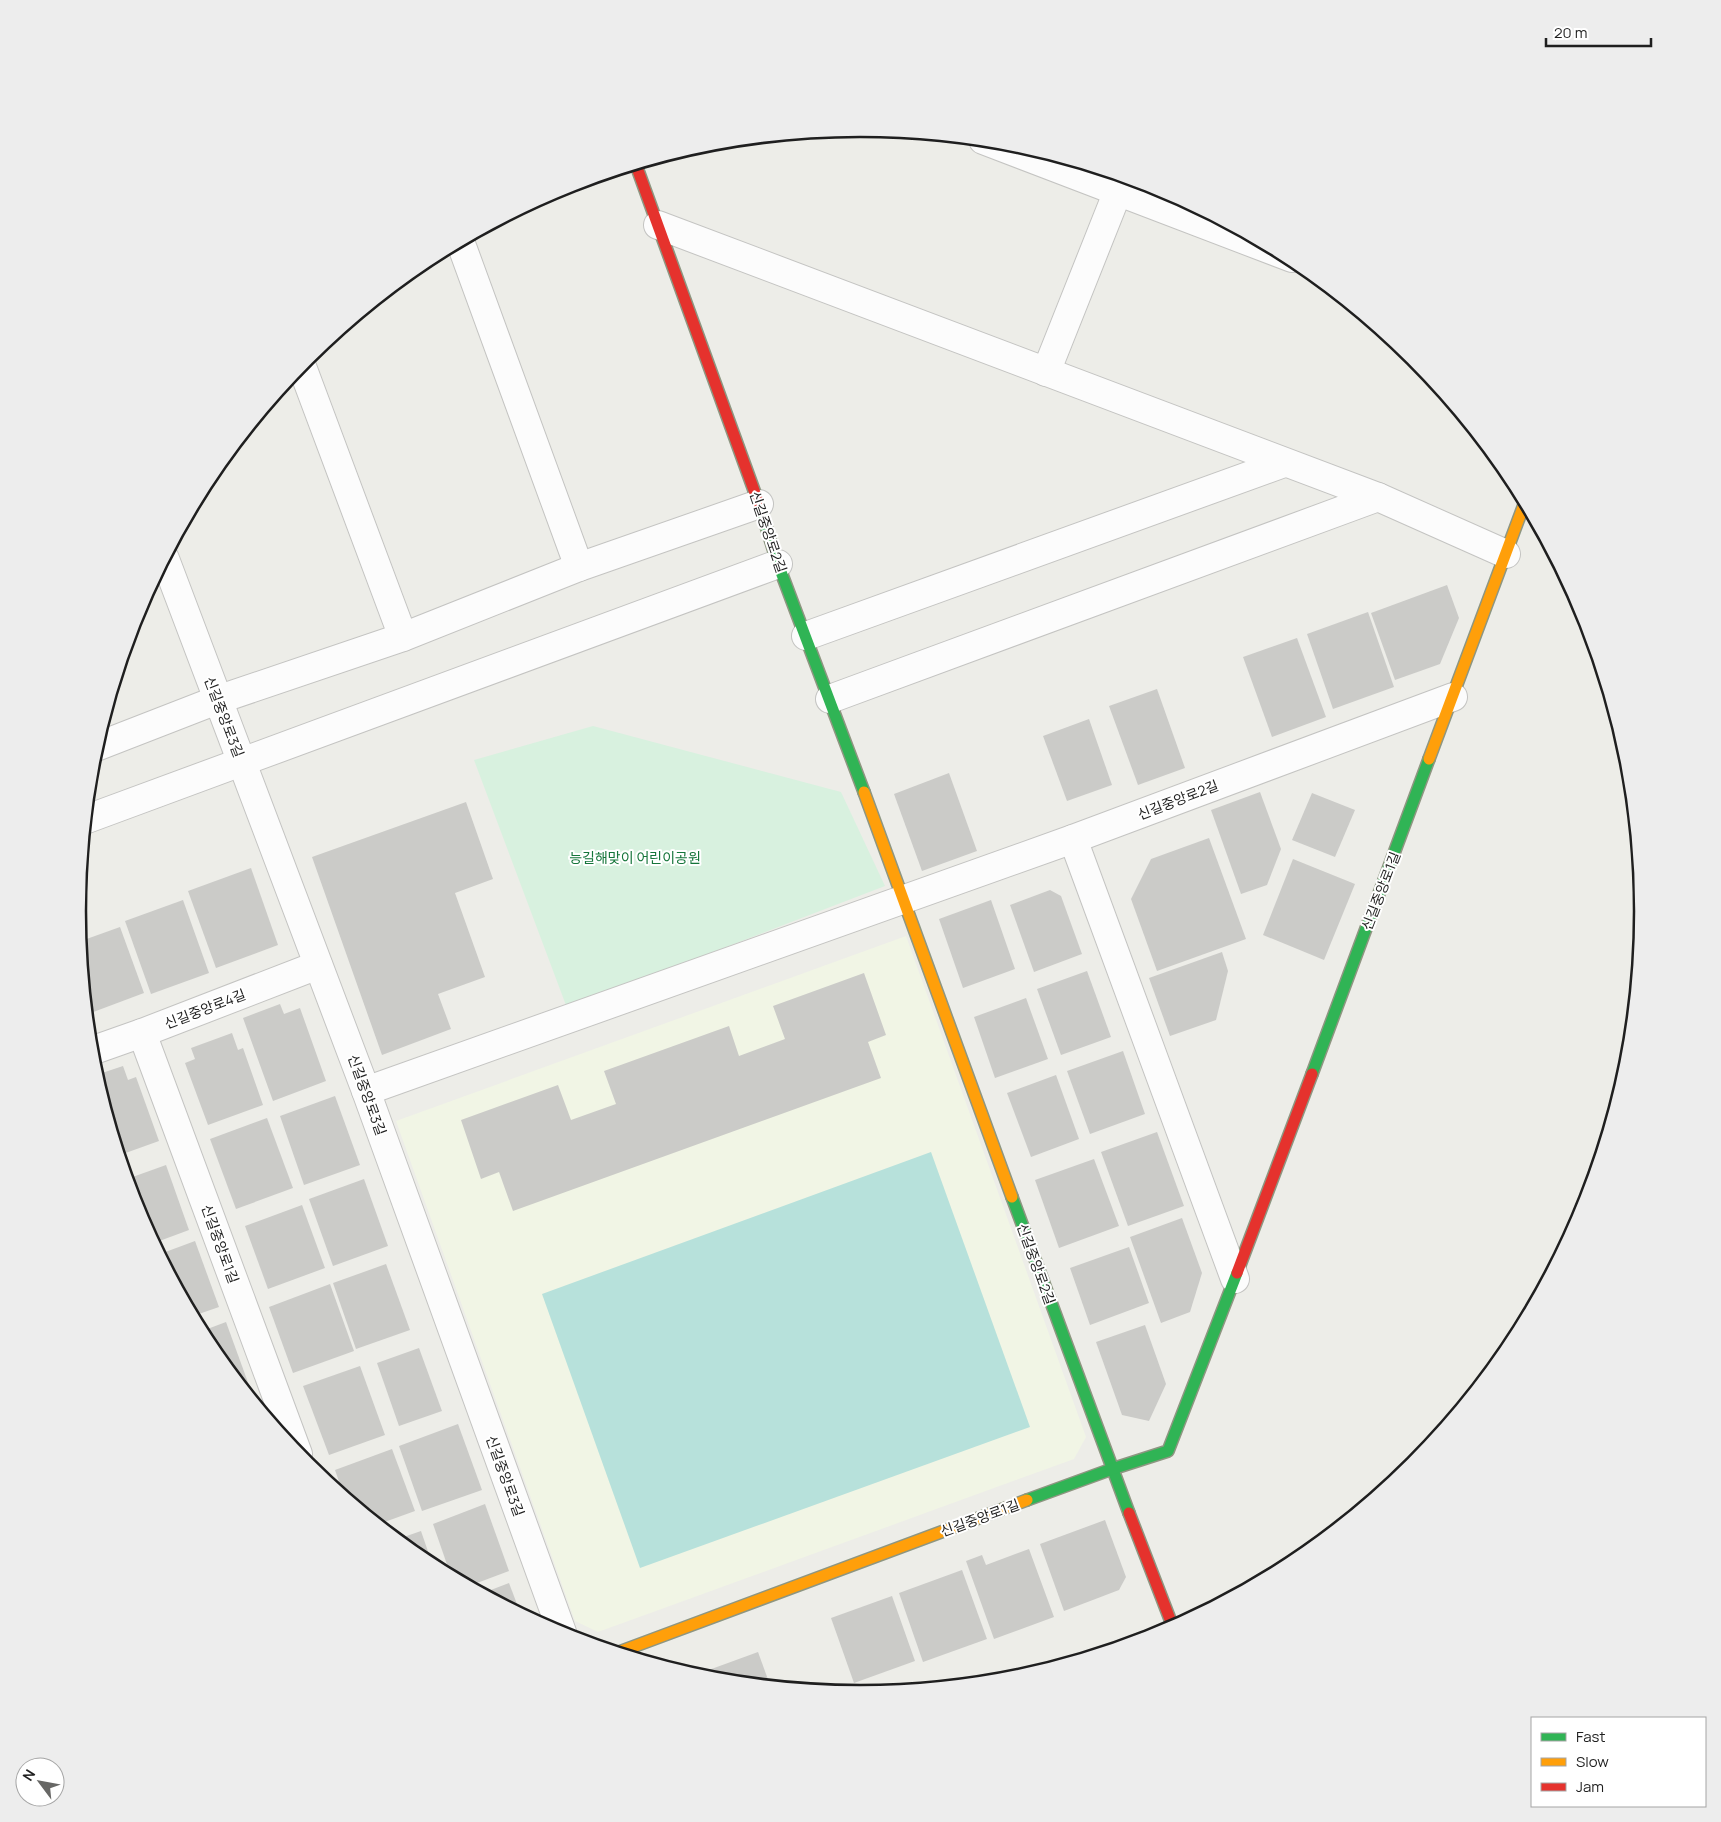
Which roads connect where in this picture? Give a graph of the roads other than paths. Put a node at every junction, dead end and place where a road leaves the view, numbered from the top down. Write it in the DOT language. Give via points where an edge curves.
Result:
graph roads {
  1 [pos="1019,154"];
  2 [pos="638,170"];
  3 [pos="1118,191"];
  4 [pos="658,225"];
  5 [pos="1252,243"];
  6 [pos="462,247"];
  7 [pos="305,372"];
  8 [pos="1046,372"];
  9 [pos="1284,463"];
  10 [pos="1378,497"];
  11 [pos="759,504"];
  12 [pos="1522,510"];
  13 [pos="1506,554"];
  14 [pos="778,564"];
  15 [pos="168,566"];
  16 [pos="579,567"];
  17 [pos="806,636"];
  18 [pos="403,637"];
  19 [pos="1453,697"];
  20 [pos="830,699"];
  21 [pos="218,700"];
  22 [pos="105,744"];
  23 [pos="241,762"];
  24 [pos="92,817"];
  25 [pos="1073,839"];
  26 [pos="902,900"];
  27 [pos="318,965"];
  28 [pos="142,1033"];
  29 [pos="99,1048"];
  30 [pos="366,1091"];
  31 [pos="1235,1279"];
  32 [pos="291,1435"];
  33 [pos="1112,1469"];
  34 [pos="1170,1620"];
  35 [pos="558,1623"];
  36 [pos="628,1649"];
  1 -- 3 [label="street"];
  2 -- 4 [label="street, 신길중앙로2길"];
  3 -- 5 [label="street"];
  3 -- 8 [label="street"];
  4 -- 8 [label="street"];
  4 -- 11 [label="street, 신길중앙로2길"];
  6 -- 16 [label="street"];
  7 -- 18 [label="street"];
  8 -- 9 [label="street"];
  9 -- 10 [label="street"];
  9 -- 17 [label="street"];
  10 -- 13 [label="street"];
  10 -- 20 [label="street"];
  11 -- 14 [label="street, 신길중앙로2길"];
  11 -- 16 [label="street"];
  12 -- 13 [label="street, 신길중앙로1길"];
  13 -- 19 [label="street, 신길중앙로1길"];
  14 -- 17 [label="street, 신길중앙로2길"];
  14 -- 23 [label="street"];
  15 -- 21 [label="street, 신길중앙로3길"];
  16 -- 18 [label="street"];
  17 -- 20 [label="street, 신길중앙로2길"];
  18 -- 21 [label="street"];
  19 -- 25 [label="street, 신길중앙로2길"];
  19 -- 31 [label="street, 신길중앙로1길"];
  20 -- 26 [label="street, 신길중앙로2길"];
  21 -- 22 [label="street"];
  21 -- 23 [label="street, 신길중앙로3길"];
  23 -- 24 [label="street"];
  23 -- 27 [label="street, 신길중앙로3길"];
  25 -- 26 [label="street, 신길중앙로2길"];
  25 -- 31 [label="street"];
  26 -- 30 [label="street"];
  26 -- 33 [label="street, 신길중앙로2길"];
  27 -- 28 [label="street, 신길중앙로4길"];
  27 -- 30 [label="street, 신길중앙로3길"];
  28 -- 29 [label="street, 신길중앙로4길"];
  28 -- 32 [label="street, 신길중앙로1길"];
  30 -- 35 [label="street, 신길중앙로3길"];
  31 -- 33 [label="street, 신길중앙로1길" via="1168,1451"];
  33 -- 34 [label="street, 신길중앙로2길"];
  33 -- 36 [label="street, 신길중앙로1길"];
}
